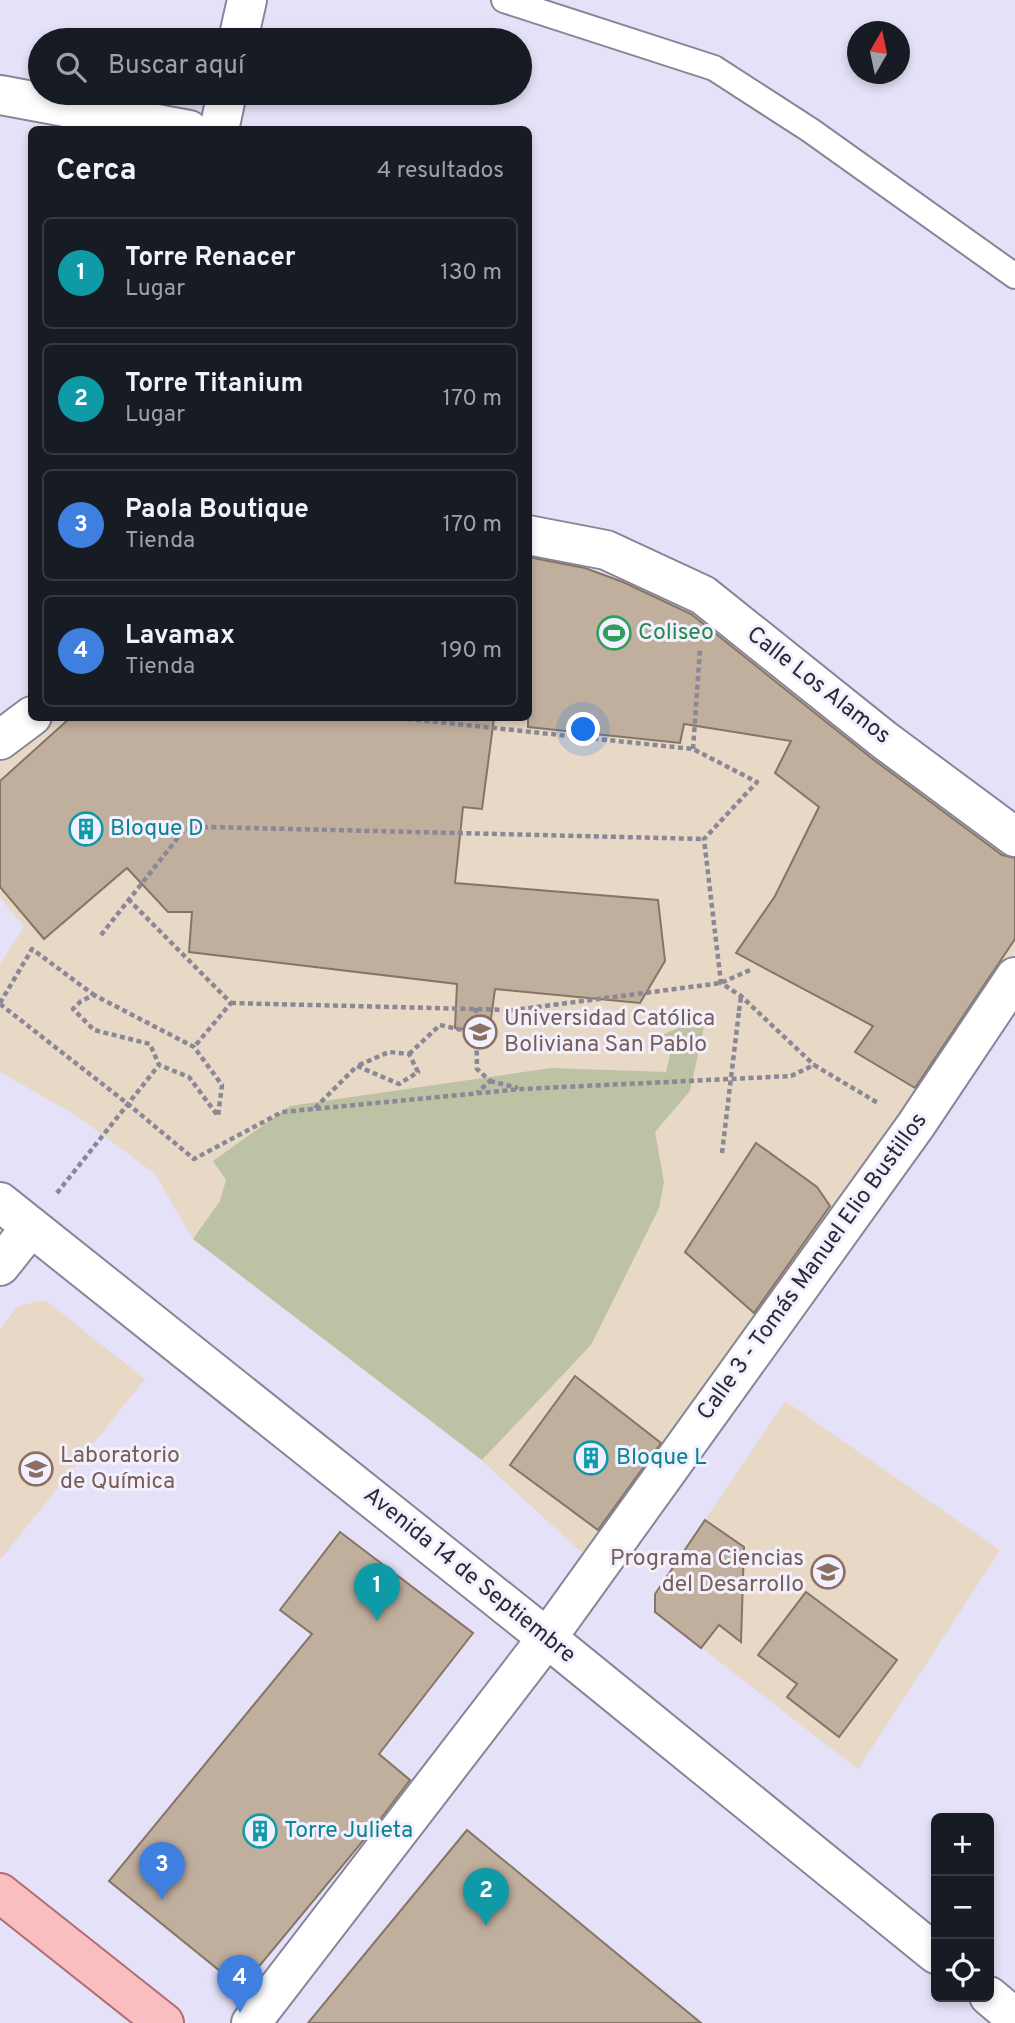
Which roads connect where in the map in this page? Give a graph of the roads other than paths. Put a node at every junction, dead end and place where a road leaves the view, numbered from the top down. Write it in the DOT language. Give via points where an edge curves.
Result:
graph roads {
  1 [pos="247,0"];
  2 [pos="505,0"];
  3 [pos="241,28"];
  4 [pos="0,95"];
  5 [pos="28,100"];
  6 [pos="54,105"];
  7 [pos="224,105"];
  8 [pos="167,126"];
  9 [pos="220,126"];
  10 [pos="1015,276"];
  11 [pos="532,536"];
  12 [pos="28,719"];
  13 [pos="0,740"];
  14 [pos="1015,837"];
  15 [pos="1015,977"];
  16 [pos="0,1202"];
  17 [pos="31,1227"];
  18 [pos="0,1266"];
  19 [pos="547,1638"];
  20 [pos="0,1893"];
  21 [pos="931,1950"];
  22 [pos="994,2000"];
  23 [pos="1015,2018"];
  24 [pos="164,2023"];
  25 [pos="251,2023"];
  1 -- 3 [label="street"];
  2 -- 10 [label="lane" via="714,68 810,130"];
  4 -- 5 [label="street"];
  6 -- 8 [label="street"];
  7 -- 9 [label="street"];
  11 -- 14 [label="street, Calle Los Alamos" via="606,550 703,596"];
  12 -- 13 [label="street"];
  15 -- 19 [label="street, Calle 3 - Tomás Manuel Elio Bustillos" via="916,1125"];
  16 -- 17 [label="street, Avenida 14 de Septiembre"];
  17 -- 18 [label="street"];
  17 -- 19 [label="street, Avenida 14 de Septiembre"];
  19 -- 21 [label="street, Avenida 14 de Septiembre"];
  19 -- 25 [label="street, Calle 3 - Tomás Manuel Elio Bustillos"];
  20 -- 24 [label="main road"];
  22 -- 23 [label="street"];
}
